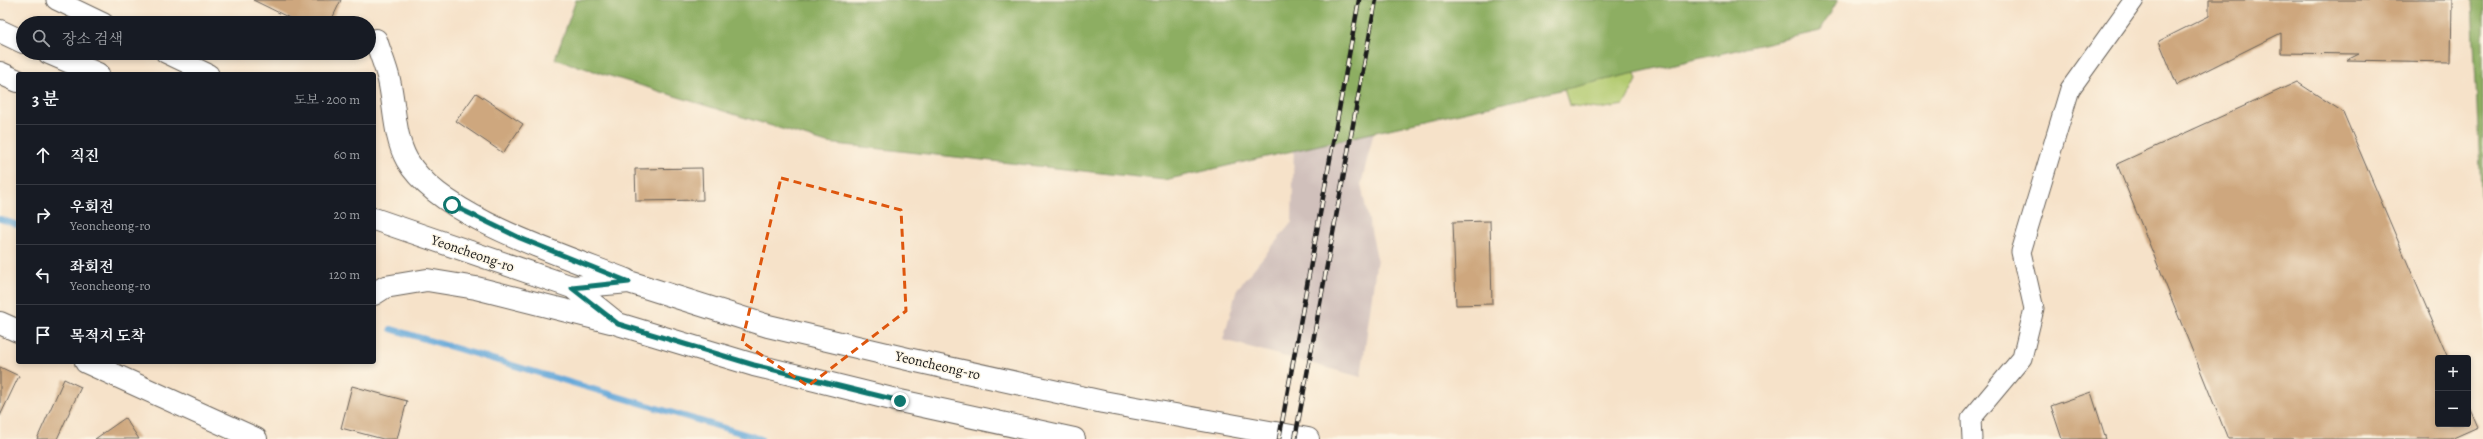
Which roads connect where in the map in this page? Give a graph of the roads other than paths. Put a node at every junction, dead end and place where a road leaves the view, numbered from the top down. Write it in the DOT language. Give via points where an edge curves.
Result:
graph roads {
  1 [pos="56,0"];
  2 [pos="2134,0"];
  3 [pos="89,16"];
  4 [pos="0,31"];
  5 [pos="16,39"];
  6 [pos="376,40"];
  7 [pos="66,60"];
  8 [pos="180,60"];
  9 [pos="93,72"];
  10 [pos="205,72"];
  11 [pos="0,73"];
  12 [pos="16,81"];
  13 [pos="376,220"];
  14 [pos="629,282"];
  15 [pos="572,288"];
  16 [pos="376,293"];
  17 [pos="0,323"];
  18 [pos="618,324"];
  19 [pos="16,330"];
  20 [pos="90,364"];
  21 [pos="256,439"];
  22 [pos="1074,439"];
  23 [pos="1308,439"];
  24 [pos="1972,439"];
  1 -- 3 [label="street"];
  2 -- 24 [label="street" via="2070,88 2021,252 2034,308 2022,358 1972,419"];
  4 -- 5 [label="main road"];
  6 -- 14 [label="main road" via="389,80 399,137 406,159 424,184 452,205 520,238"];
  7 -- 9 [label="main road"];
  8 -- 10 [label="street"];
  11 -- 12 [label="main road"];
  13 -- 15 [label="main road, Yeoncheong-ro"];
  14 -- 15 [label="main road, Yeoncheong-ro"];
  14 -- 23 [label="main road, Yeoncheong-ro" via="768,326 912,360 1102,402"];
  15 -- 18 [label="main road, Yeoncheong-ro"];
  16 -- 18 [label="main road" via="385,287 427,280 476,288"];
  17 -- 19 [label="main road"];
  18 -- 22 [label="main road, Yeoncheong-ro" via="754,365 900,401"];
  20 -- 21 [label="main road"];
}
